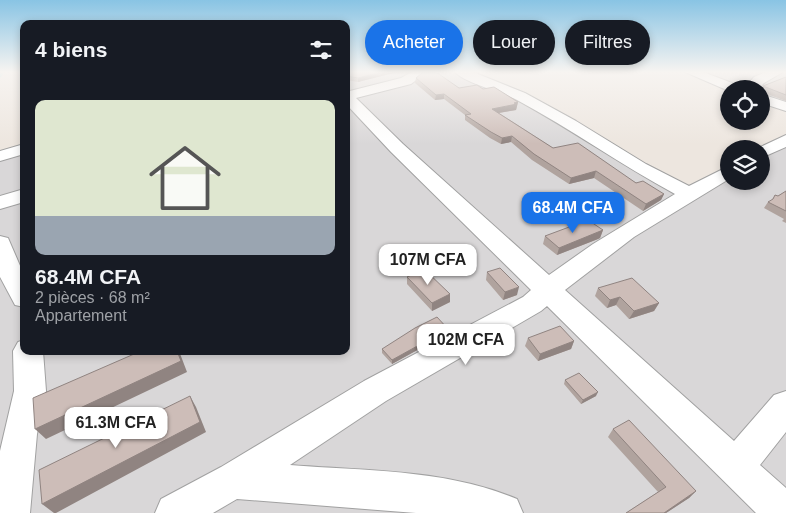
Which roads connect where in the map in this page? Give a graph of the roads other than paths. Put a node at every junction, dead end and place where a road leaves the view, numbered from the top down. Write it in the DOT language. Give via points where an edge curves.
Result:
graph roads {
  1 [pos="519,96"];
  2 [pos="350,100"];
  3 [pos="770,101"];
  4 [pos="786,107"];
  5 [pos="786,140"];
  6 [pos="770,148"];
  7 [pos="20,150"];
  8 [pos="0,156"];
  9 [pos="720,177"];
  10 [pos="690,194"];
  11 [pos="20,196"];
  12 [pos="0,203"];
  13 [pos="0,243"];
  14 [pos="548,290"];
  15 [pos="20,291"];
  16 [pos="28,355"];
  17 [pos="786,406"];
  18 [pos="10,437"];
  19 [pos="735,466"];
  20 [pos="234,480"];
  21 [pos="10,513"];
  22 [pos="175,513"];
  23 [pos="503,513"];
  24 [pos="784,513"];
  1 -- 10 [label="street"];
  2 -- 14 [label="street"];
  3 -- 4 [label="street"];
  5 -- 6 [label="street"];
  7 -- 8 [label="street"];
  9 -- 10 [label="street"];
  10 -- 14 [label="street" via="620,238"];
  11 -- 12 [label="street"];
  13 -- 15 [label="street" via="8,269"];
  14 -- 19 [label="street"];
  14 -- 20 [label="street" via="532,304 375,391"];
  16 -- 18 [label="street" via="30,391"];
  17 -- 19 [label="street"];
  18 -- 21 [label="street"];
  19 -- 24 [label="street"];
  20 -- 22 [label="street"];
  20 -- 23 [label="street" via="434,495"];
}
